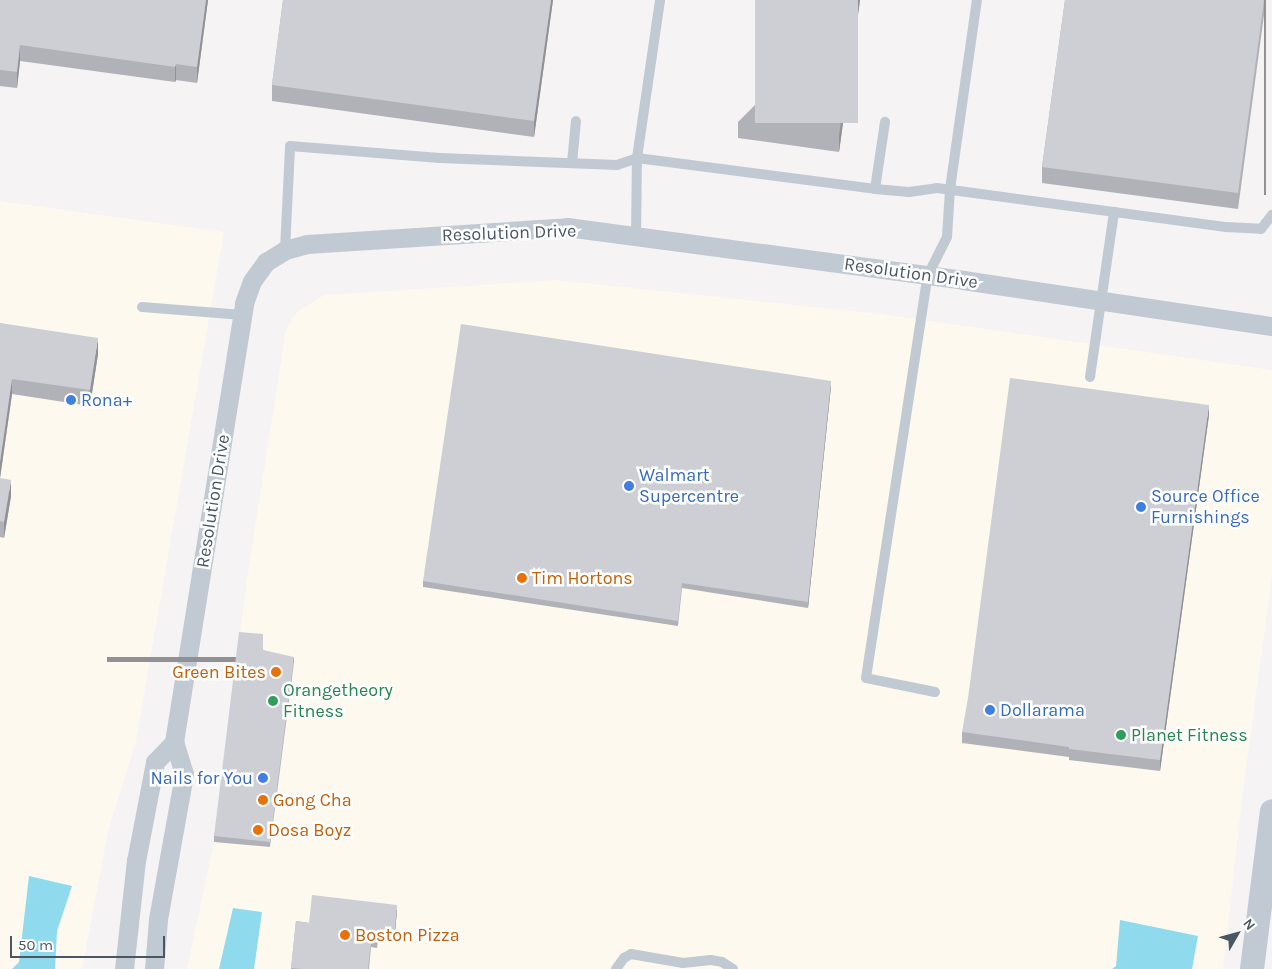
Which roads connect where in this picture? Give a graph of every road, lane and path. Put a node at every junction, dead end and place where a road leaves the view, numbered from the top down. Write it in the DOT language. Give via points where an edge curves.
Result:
graph roads {
  1 [pos="660,0"];
  2 [pos="977,0"];
  3 [pos="576,121"];
  4 [pos="885,122"];
  5 [pos="637,158"];
  6 [pos="572,164"];
  7 [pos="875,189"];
  8 [pos="950,189"];
  9 [pos="1114,212"];
  10 [pos="1272,215"];
  11 [pos="636,237"];
  12 [pos="285,250"];
  13 [pos="928,275"];
  14 [pos="1101,300"];
  15 [pos="142,307"];
  16 [pos="243,316"];
  17 [pos="1272,326"];
  18 [pos="1090,377"];
  19 [pos="935,692"];
  20 [pos="174,742"];
  21 [pos="1272,811"];
  22 [pos="124,969"];
  23 [pos="154,969"];
  24 [pos="616,969"];
  25 [pos="733,969"];
  26 [pos="1252,969"];
  1 -- 5 [label="lane"];
  2 -- 8 [label="lane"];
  3 -- 6 [label="lane"];
  4 -- 7 [label="lane"];
  5 -- 6 [label="lane" via="617,165"];
  5 -- 7 [label="lane"];
  5 -- 11 [label="lane"];
  6 -- 12 [label="lane" via="290,146"];
  7 -- 8 [label="lane" via="909,192"];
  8 -- 9 [label="lane"];
  8 -- 13 [label="lane" via="947,237"];
  9 -- 10 [label="lane" via="1261,229"];
  9 -- 14 [label="lane"];
  11 -- 12 [label="street, Resolution Drive" via="567,227 307,244"];
  11 -- 13 [label="street, Resolution Drive"];
  12 -- 16 [label="street, Resolution Drive" via="266,262 252,281"];
  13 -- 14 [label="street, Resolution Drive"];
  13 -- 19 [label="lane" via="866,678"];
  14 -- 17 [label="street, Resolution Drive"];
  14 -- 18 [label="lane"];
  15 -- 16 [label="lane"];
  16 -- 20 [label="street, Resolution Drive"];
  20 -- 22 [label="street" via="155,762 136,861"];
  20 -- 23 [label="street, Resolution Drive" via="184,774 158,919"];
  21 -- 26 [label="street"];
  24 -- 25 [label="lane" via="631,954 683,963 711,960"];
}
